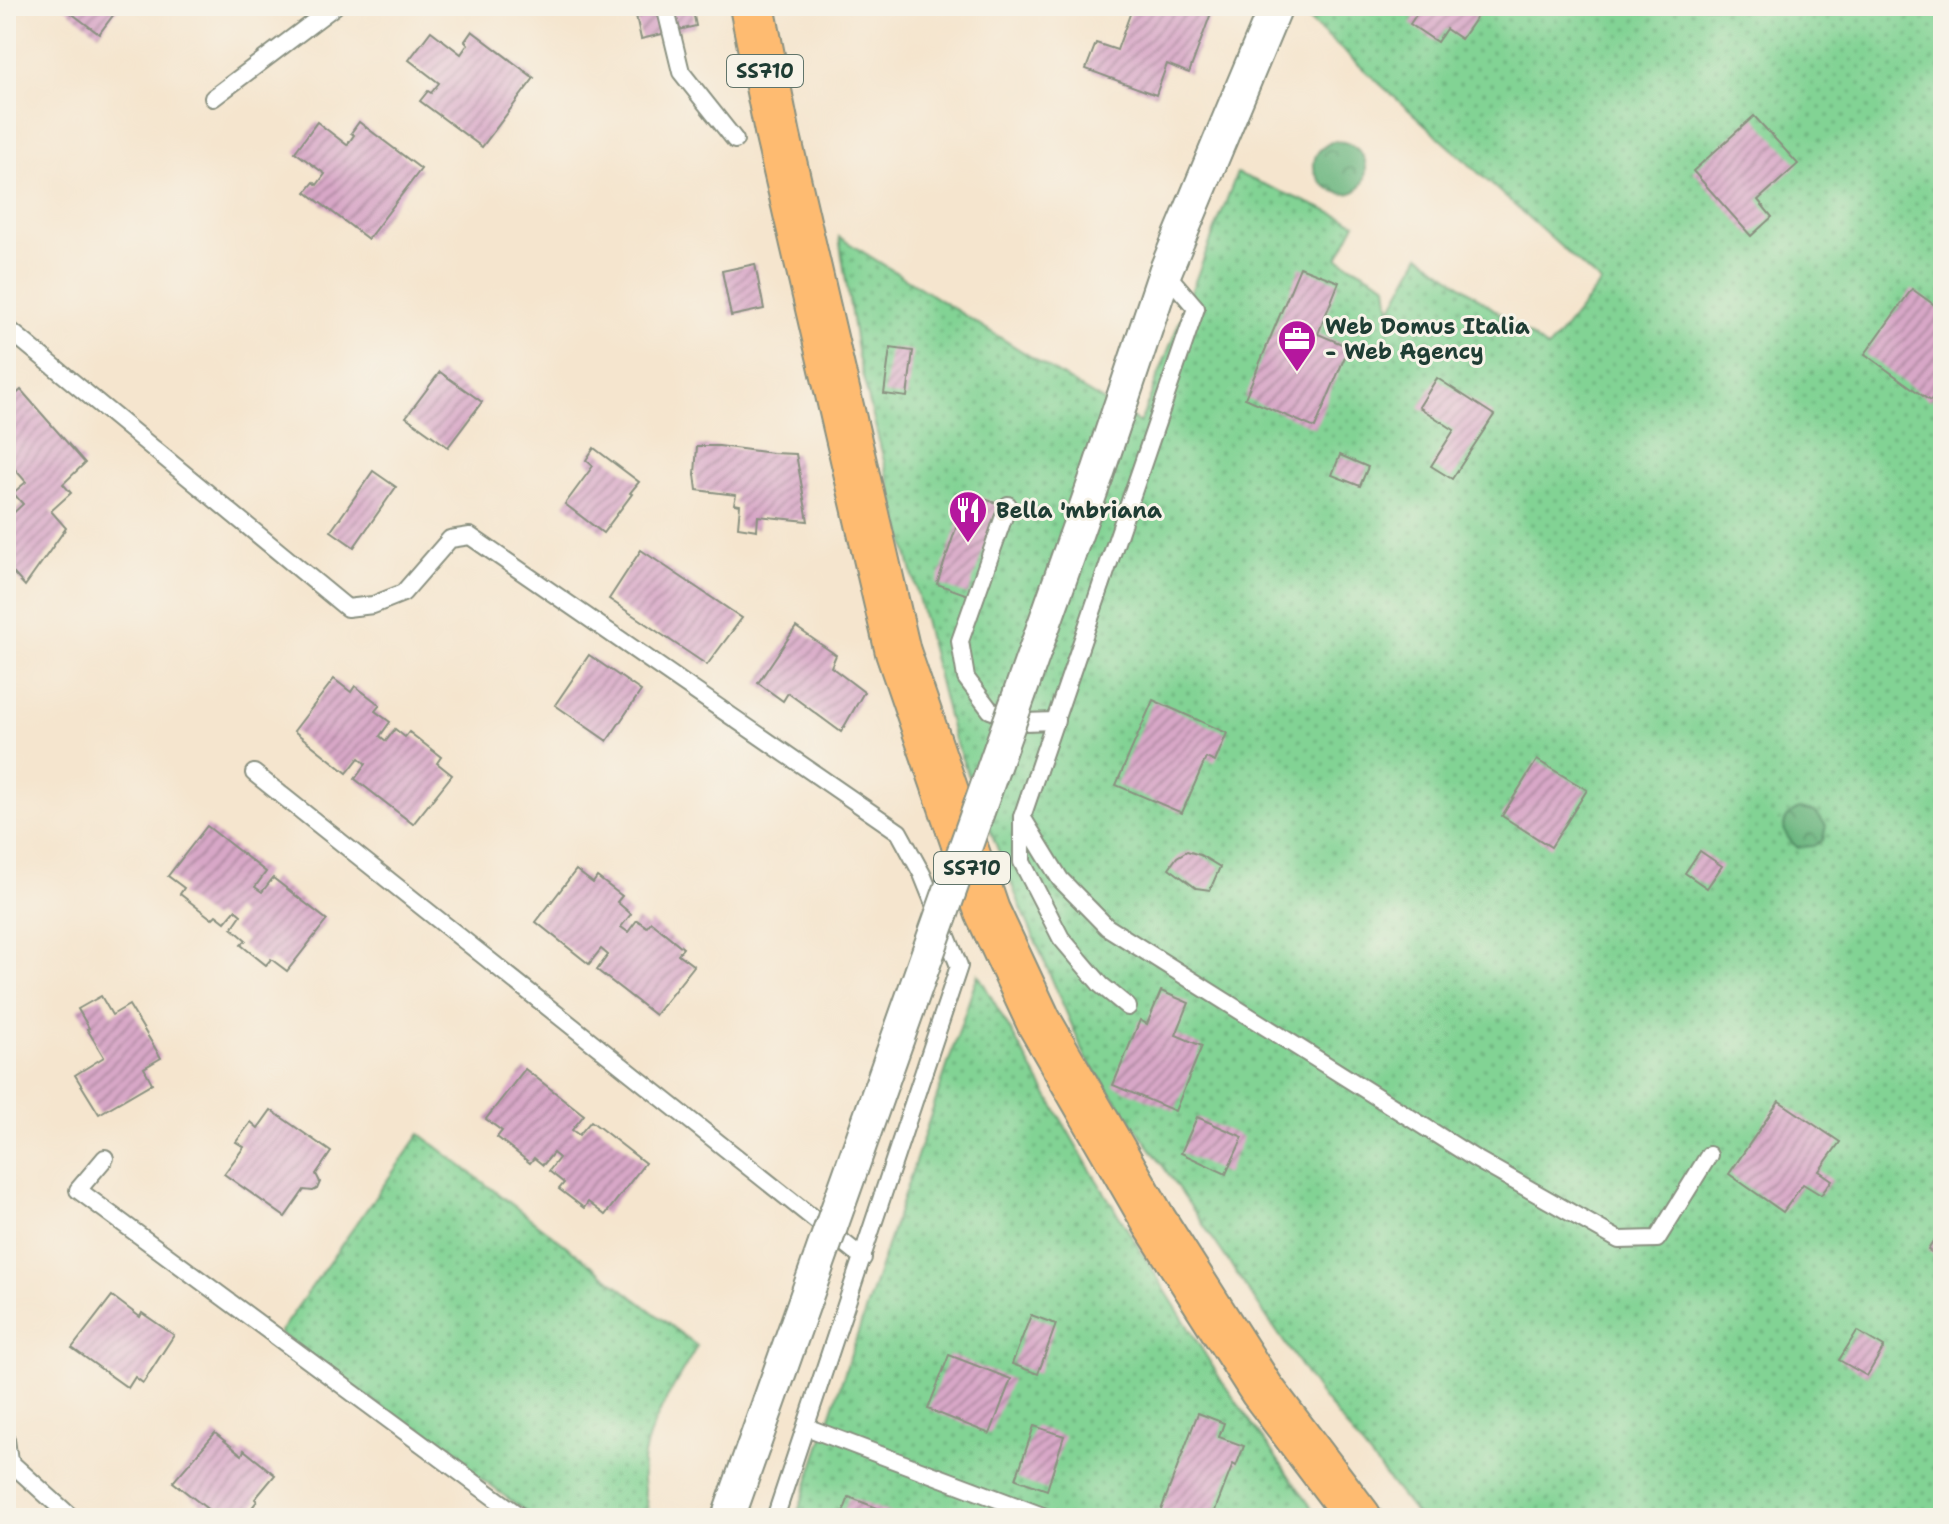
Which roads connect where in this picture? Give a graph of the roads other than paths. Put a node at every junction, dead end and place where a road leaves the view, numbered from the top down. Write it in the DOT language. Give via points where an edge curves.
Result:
graph roads {
  1 [pos="335,6"];
  2 [pos="665,6"];
  3 [pos="752,6"];
  4 [pos="1276,6"];
  5 [pos="213,98"];
  6 [pos="735,140"];
  7 [pos="1165,272"];
  8 [pos="6,327"];
  9 [pos="1008,505"];
  10 [pos="1056,721"];
  11 [pos="254,773"];
  12 [pos="1022,817"];
  13 [pos="1128,1007"];
  14 [pos="1709,1155"];
  15 [pos="105,1158"];
  16 [pos="863,1258"];
  17 [pos="806,1427"];
  18 [pos="6,1440"];
  19 [pos="72,1518"];
  20 [pos="522,1518"];
  21 [pos="728,1518"];
  22 [pos="775,1518"];
  23 [pos="1048,1518"];
  24 [pos="1359,1518"];
  1 -- 5 [label="lane"];
  2 -- 6 [label="lane" via="681,72"];
  3 -- 24 [label="main road, SS710" via="898,652 987,911 1039,1022 1154,1221 1262,1390"];
  4 -- 7 [label="street"];
  7 -- 10 [label="lane" via="1196,308"];
  7 -- 21 [label="street, bridge"];
  8 -- 16 [label="lane" via="347,608 403,593 450,539 470,536 899,832 959,966"];
  9 -- 10 [label="lane" via="960,641 966,678 990,710 1023,722"];
  10 -- 12 [label="lane"];
  11 -- 16 [label="lane"];
  12 -- 13 [label="lane" via="1022,862 1061,938 1101,985"];
  12 -- 14 [label="lane" via="1060,879 1107,927 1474,1158 1619,1240 1657,1239"];
  15 -- 20 [label="lane" via="78,1190"];
  16 -- 17 [label="lane"];
  17 -- 22 [label="lane"];
  17 -- 23 [label="lane"];
  18 -- 19 [label="lane" via="9,1461"];
}
